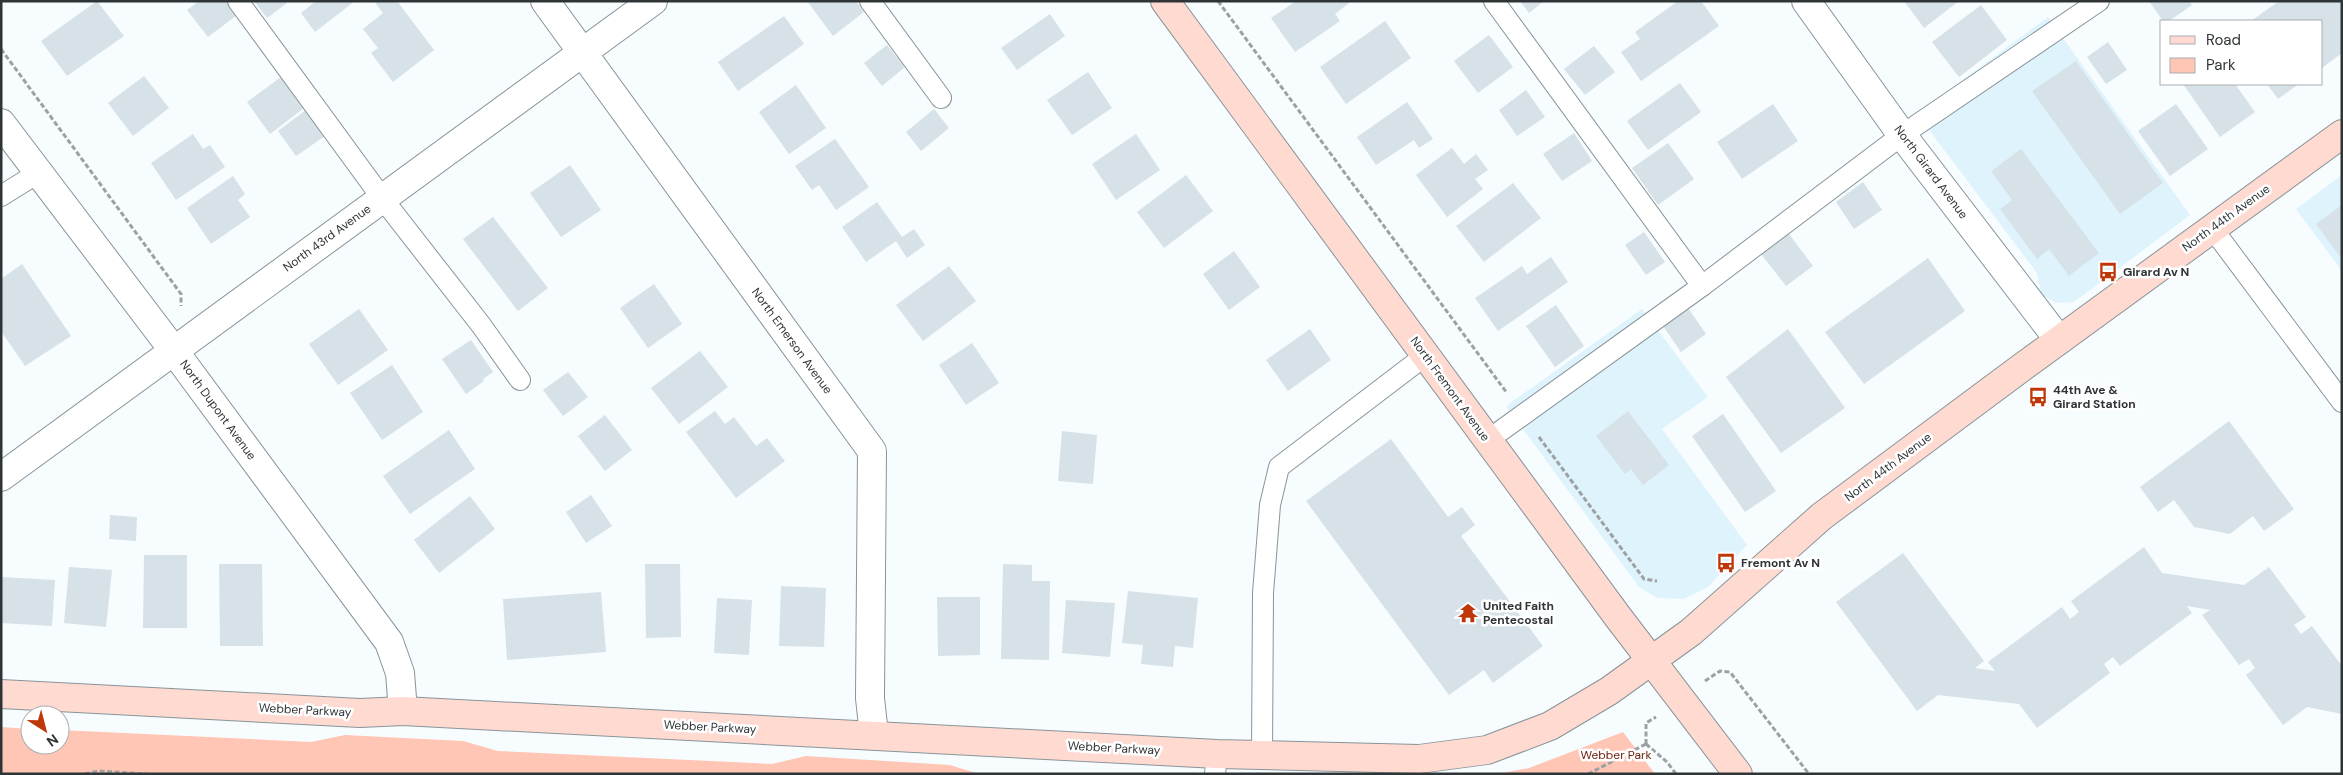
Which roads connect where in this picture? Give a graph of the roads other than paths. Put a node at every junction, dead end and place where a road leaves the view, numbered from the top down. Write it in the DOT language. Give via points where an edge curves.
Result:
graph roads {
  1 [pos="238,1"];
  2 [pos="545,1"];
  3 [pos="653,1"];
  4 [pos="870,1"];
  5 [pos="1166,1"];
  6 [pos="1494,1"];
  7 [pos="1806,1"];
  8 [pos="2099,1"];
  9 [pos="582,51"];
  10 [pos="941,98"];
  11 [pos="1,123"];
  12 [pos="1902,134"];
  13 [pos="2342,134"];
  14 [pos="38,173"];
  15 [pos="1,196"];
  16 [pos="382,198"];
  17 [pos="2212,228"];
  18 [pos="1702,286"];
  19 [pos="2059,340"];
  20 [pos="174,351"];
  21 [pos="1426,355"];
  22 [pos="520,380"];
  23 [pos="2342,402"];
  24 [pos="1488,440"];
  25 [pos="1,477"];
  26 [pos="1652,660"];
  27 [pos="1,694"];
  28 [pos="403,711"];
  29 [pos="874,735"];
  30 [pos="1262,754"];
  31 [pos="1419,759"];
  32 [pos="1216,764"];
  33 [pos="1738,774"];
  1 -- 16 [label="lane"];
  2 -- 9 [label="street, North Emerson Avenue"];
  3 -- 9 [label="street, North 43rd Avenue"];
  4 -- 10 [label="lane"];
  5 -- 21 [label="street, North Fremont Avenue"];
  6 -- 18 [label="lane"];
  7 -- 12 [label="street, North Girard Avenue"];
  8 -- 12 [label="lane"];
  9 -- 16 [label="street, North 43rd Avenue"];
  9 -- 29 [label="street, North Emerson Avenue" via="872,451 870,698"];
  11 -- 14 [label="street, North Dupont Avenue"];
  12 -- 18 [label="lane"];
  12 -- 19 [label="street, North Girard Avenue"];
  13 -- 17 [label="street, North 44th Avenue"];
  14 -- 15 [label="lane"];
  14 -- 20 [label="street, North Dupont Avenue"];
  16 -- 20 [label="street, North 43rd Avenue"];
  16 -- 22 [label="lane"];
  17 -- 19 [label="street, North 44th Avenue"];
  17 -- 23 [label="lane"];
  18 -- 24 [label="lane"];
  19 -- 26 [label="street, North 44th Avenue" via="1822,516 1691,632"];
  20 -- 25 [label="street, North 43rd Avenue"];
  20 -- 28 [label="street, North Dupont Avenue" via="389,642 400,673"];
  21 -- 24 [label="street, North Fremont Avenue"];
  21 -- 30 [label="lane" via="1279,467 1270,505 1263,593"];
  24 -- 26 [label="street, North Fremont Avenue"];
  26 -- 31 [label="street, North 44th Avenue" via="1550,726 1487,750"];
  26 -- 33 [label="street, North Fremont Avenue"];
  27 -- 28 [label="street, Webber Parkway" via="360,713"];
  28 -- 29 [label="street, Webber Parkway"];
  29 -- 32 [label="street, Webber Parkway"];
  30 -- 31 [label="street, Webber Parkway"];
  30 -- 32 [label="street, Webber Parkway"];
}
